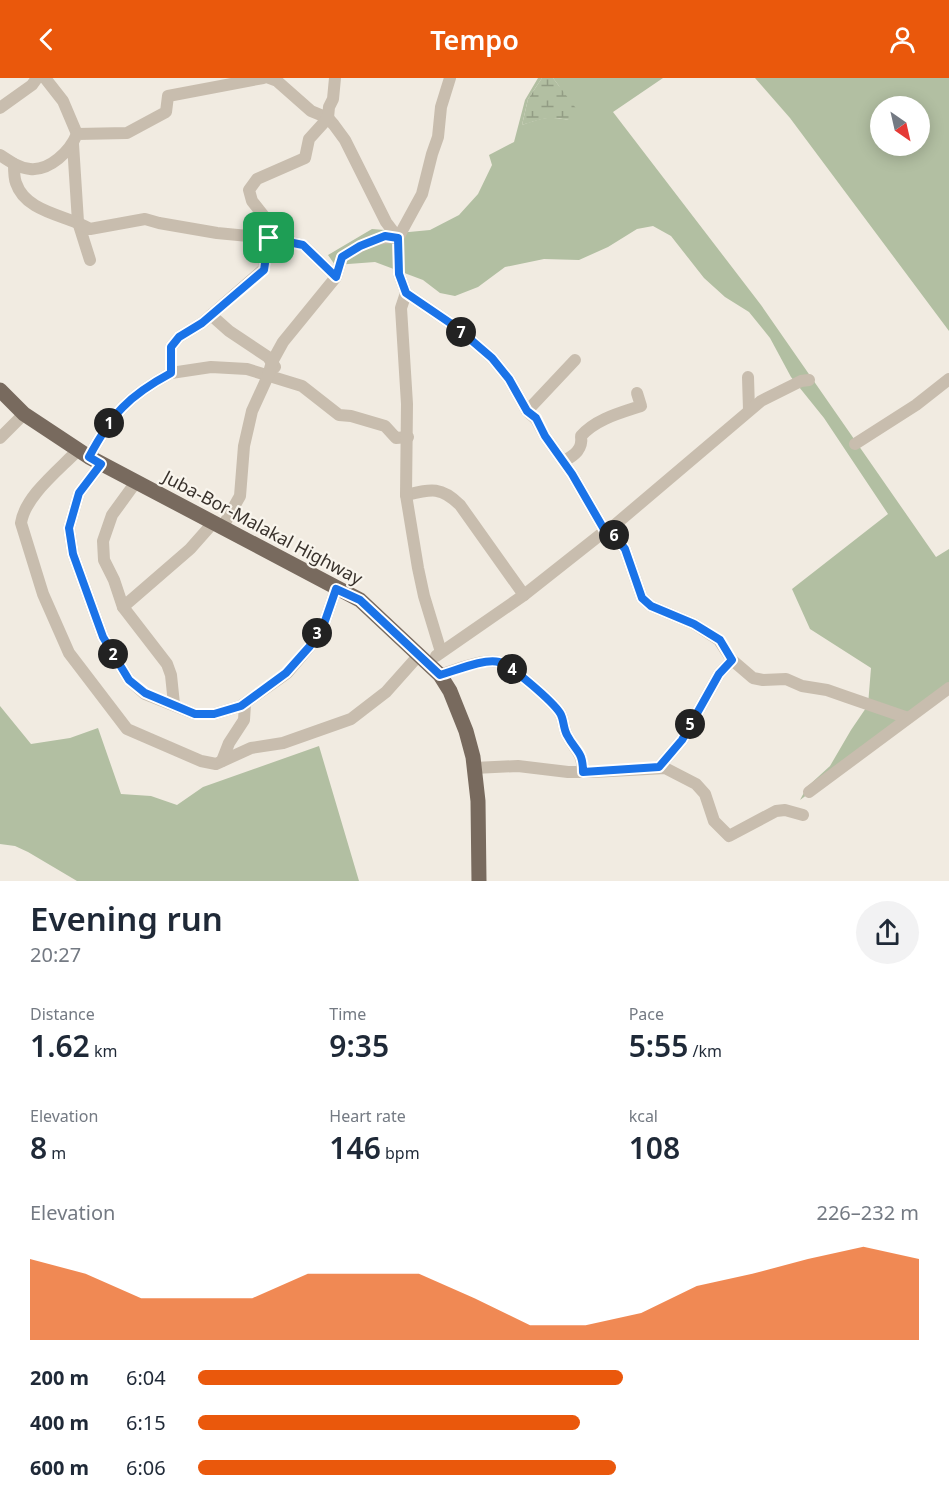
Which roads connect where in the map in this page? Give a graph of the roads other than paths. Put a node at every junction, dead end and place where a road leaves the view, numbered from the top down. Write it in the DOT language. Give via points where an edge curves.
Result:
graph roads {
  1 [pos="37,78"];
  2 [pos="45,78"];
  3 [pos="263,78"];
  4 [pos="269,78"];
  5 [pos="334,78"];
  6 [pos="450,78"];
  7 [pos="0,108"];
  8 [pos="328,118"];
  9 [pos="75,139"];
  10 [pos="0,155"];
  11 [pos="14,164"];
  12 [pos="78,222"];
  13 [pos="269,238"];
  14 [pos="398,238"];
  15 [pos="90,260"];
  16 [pos="336,277"];
  17 [pos="406,293"];
  18 [pos="210,315"];
  19 [pos="575,360"];
  20 [pos="272,362"];
  21 [pos="171,373"];
  22 [pos="268,376"];
  23 [pos="748,377"];
  24 [pos="809,380"];
  25 [pos="949,380"];
  26 [pos="287,382"];
  27 [pos="0,390"];
  28 [pos="637,393"];
  29 [pos="749,410"];
  30 [pos="527,411"];
  31 [pos="24,414"];
  32 [pos="408,437"];
  33 [pos="0,438"];
  34 [pos="855,444"];
  35 [pos="89,457"];
  36 [pos="564,461"];
  37 [pos="136,482"];
  38 [pos="406,495"];
  39 [pos="218,526"];
  40 [pos="607,530"];
  41 [pos="336,589"];
  42 [pos="524,595"];
  43 [pos="123,607"];
  44 [pos="441,652"];
  45 [pos="424,659"];
  46 [pos="732,660"];
  47 [pos="440,675"];
  48 [pos="949,688"];
  49 [pos="174,704"];
  50 [pos="244,704"];
  51 [pos="908,718"];
  52 [pos="222,761"];
  53 [pos="659,767"];
  54 [pos="474,768"];
  55 [pos="583,772"];
  56 [pos="809,792"];
  57 [pos="803,815"];
  58 [pos="479,881"];
  1 -- 7 [label="street" via="32,86"];
  2 -- 9 [label="street" via="63,101"];
  3 -- 9 [label="street" via="168,96 166,112 127,133"];
  4 -- 8 [label="street" via="310,111"];
  5 -- 8 [label="street"];
  6 -- 14 [label="street" via="422,194"];
  8 -- 13 [label="street" via="309,139 304,158 257,179 249,190 252,201 267,220"];
  8 -- 14 [label="street" via="345,140"];
  9 -- 11 [label="street" via="65,154 44,167 31,169"];
  9 -- 12 [label="street"];
  10 -- 11 [label="street"];
  11 -- 12 [label="street" via="15,182 24,198 48,212"];
  12 -- 13 [label="street" via="90,229 145,219"];
  12 -- 15 [label="street"];
  13 -- 16 [label="street" via="303,245"];
  13 -- 18 [label="street" via="264,270"];
  14 -- 16 [label="street" via="385,236 342,257"];
  14 -- 17 [label="street" via="399,274"];
  16 -- 20 [label="street" via="283,342"];
  17 -- 30 [label="street" via="456,327 492,358"];
  17 -- 32 [label="street" via="401,308"];
  18 -- 20 [label="street"];
  18 -- 21 [label="street" via="171,347"];
  19 -- 30 [label="street"];
  20 -- 22 [label="street"];
  20 -- 26 [label="street"];
  21 -- 22 [label="street" via="211,367 247,369"];
  21 -- 35 [label="street" via="122,405"];
  22 -- 26 [label="street"];
  22 -- 39 [label="street" via="252,411 244,446 240,496"];
  23 -- 29 [label="street"];
  24 -- 29 [label="street"];
  25 -- 34 [label="street"];
  26 -- 32 [label="street" via="302,386 339,415 385,426 396,438"];
  27 -- 31 [label="main road, Juba-Bor-Malakal Highway"];
  28 -- 36 [label="street" via="641,406 586,431 578,452"];
  29 -- 40 [label="street"];
  30 -- 36 [label="street" via="536,418"];
  31 -- 33 [label="street"];
  31 -- 35 [label="main road, Juba-Bor-Malakal Highway"];
  32 -- 38 [label="street"];
  35 -- 37 [label="main road, Juba-Bor-Malakal Highway"];
  35 -- 49 [label="street" via="69,528 73,554 103,637 129,680 145,693"];
  35 -- 52 [label="street" via="45,483 23,511 21,523 55,626 69,653 127,729 201,761"];
  36 -- 40 [label="street"];
  37 -- 39 [label="main road, Juba-Bor-Malakal Highway"];
  37 -- 43 [label="street" via="112,515 103,541 104,560"];
  38 -- 42 [label="street" via="427,490 448,493"];
  38 -- 44 [label="street" via="418,568"];
  39 -- 41 [label="main road, Juba-Bor-Malakal Highway"];
  39 -- 43 [label="street"];
  40 -- 42 [label="street"];
  40 -- 46 [label="street" via="625,549 642,598 720,640"];
  41 -- 45 [label="main road, Juba-Bor-Malakal Highway" via="360,600"];
  41 -- 50 [label="street" via="325,621 310,646 286,673"];
  42 -- 44 [label="street"];
  43 -- 49 [label="street" via="167,664"];
  44 -- 45 [label="street"];
  45 -- 47 [label="main road, Juba-Bor-Malakal Highway"];
  45 -- 52 [label="street" via="351,719 284,743 251,748"];
  46 -- 51 [label="street" via="753,678 786,679"];
  46 -- 53 [label="street" via="719,674 682,740"];
  47 -- 54 [label="main road, Juba-Bor-Malakal Highway" via="466,730"];
  47 -- 55 [label="street" via="486,662 511,668 560,712 567,734 583,759"];
  48 -- 51 [label="street"];
  49 -- 50 [label="street" via="195,714 214,714"];
  50 -- 52 [label="street" via="244,720"];
  51 -- 56 [label="street"];
  53 -- 55 [label="street"];
  53 -- 57 [label="street" via="696,784 705,794 714,821 729,836 776,811"];
  54 -- 55 [label="street" via="518,766"];
  54 -- 58 [label="main road, Juba-Bor-Malakal Highway"];
}
